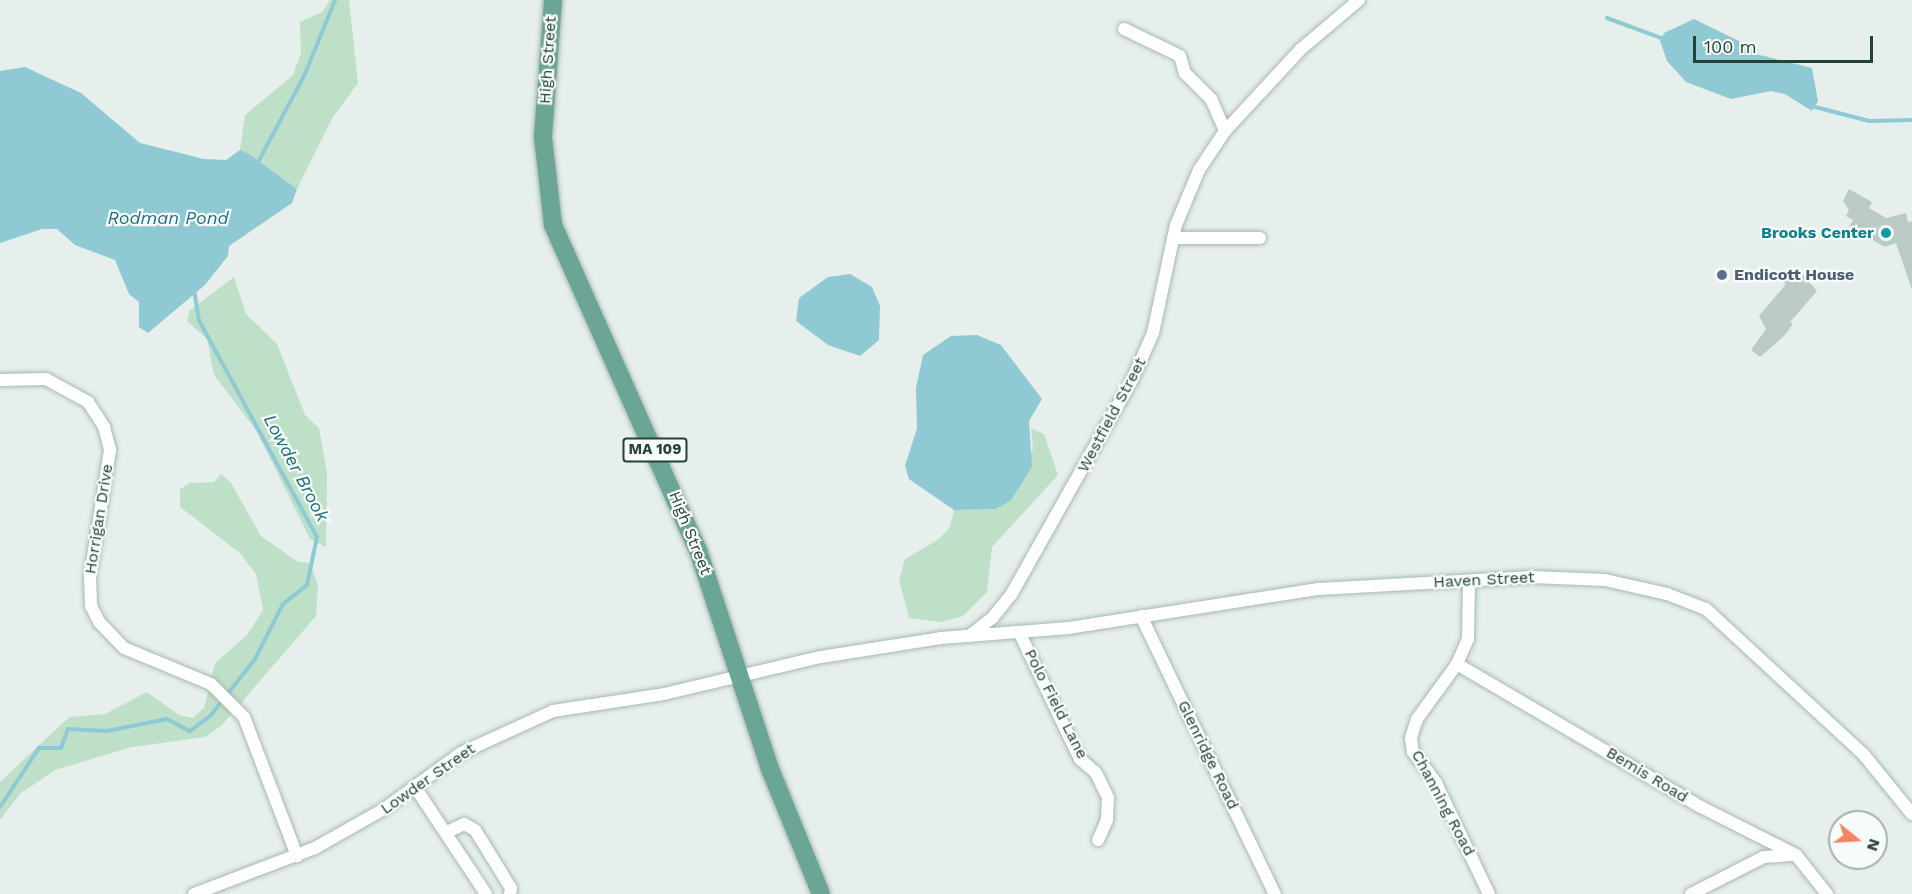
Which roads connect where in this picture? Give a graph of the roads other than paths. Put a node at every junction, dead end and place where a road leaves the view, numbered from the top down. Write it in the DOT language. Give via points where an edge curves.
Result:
graph roads {
  1 [pos="553,0"];
  2 [pos="1359,0"];
  3 [pos="1124,29"];
  4 [pos="1225,131"];
  5 [pos="1173,238"];
  6 [pos="1260,238"];
  7 [pos="0,380"];
  8 [pos="1469,582"];
  9 [pos="1142,616"];
  10 [pos="1020,634"];
  11 [pos="969,636"];
  12 [pos="1457,664"];
  13 [pos="741,676"];
  14 [pos="415,787"];
  15 [pos="1912,814"];
  16 [pos="447,832"];
  17 [pos="1098,840"];
  18 [pos="1796,855"];
  19 [pos="297,856"];
  20 [pos="194,894"];
  21 [pos="486,894"];
  22 [pos="510,894"];
  23 [pos="821,894"];
  24 [pos="1275,894"];
  25 [pos="1489,894"];
  26 [pos="1691,894"];
  27 [pos="1827,894"];
  1 -- 13 [label="main road, High Street / MA 109" via="543,137 553,225 698,550"];
  2 -- 4 [label="street, Westfield Street" via="1313,37"];
  3 -- 4 [label="street" via="1180,56 1185,73 1211,99"];
  4 -- 5 [label="street, Westfield Street" via="1187,192"];
  5 -- 6 [label="street"];
  5 -- 11 [label="street, Westfield Street" via="1158,316 1132,380 1011,595 993,617"];
  7 -- 19 [label="street, Horrigan Drive" via="46,379 88,402 104,427 110,450 90,576 91,606 99,622 124,648 224,694 250,727"];
  8 -- 9 [label="street, Haven Street" via="1319,589"];
  8 -- 12 [label="street, Channing Road" via="1468,639"];
  8 -- 15 [label="street, Haven Street" via="1563,577 1605,580 1667,594 1706,609 1864,754"];
  9 -- 10 [label="street, Haven Street"];
  9 -- 24 [label="street, Glenridge Road"];
  10 -- 11 [label="street, Haven Street"];
  10 -- 17 [label="street, Polo Field Lane" via="1080,759 1096,772 1108,798 1107,820"];
  11 -- 13 [label="street" via="821,657"];
  12 -- 18 [label="street, Bemis Road" via="1698,806"];
  12 -- 25 [label="street, Channing Road" via="1417,719 1413,752 1436,783"];
  13 -- 14 [label="street, Lowder Street" via="533,717 460,753"];
  13 -- 23 [label="main road, High Street / MA 109" via="777,788"];
  14 -- 16 [label="street"];
  14 -- 19 [label="street, Lowder Street" via="369,819"];
  16 -- 21 [label="street"];
  16 -- 22 [label="street" via="464,824 475,830 511,888"];
  18 -- 26 [label="street" via="1764,857"];
  18 -- 27 [label="street, Bemis Road"];
  19 -- 20 [label="street, Lowder Street"];
}
